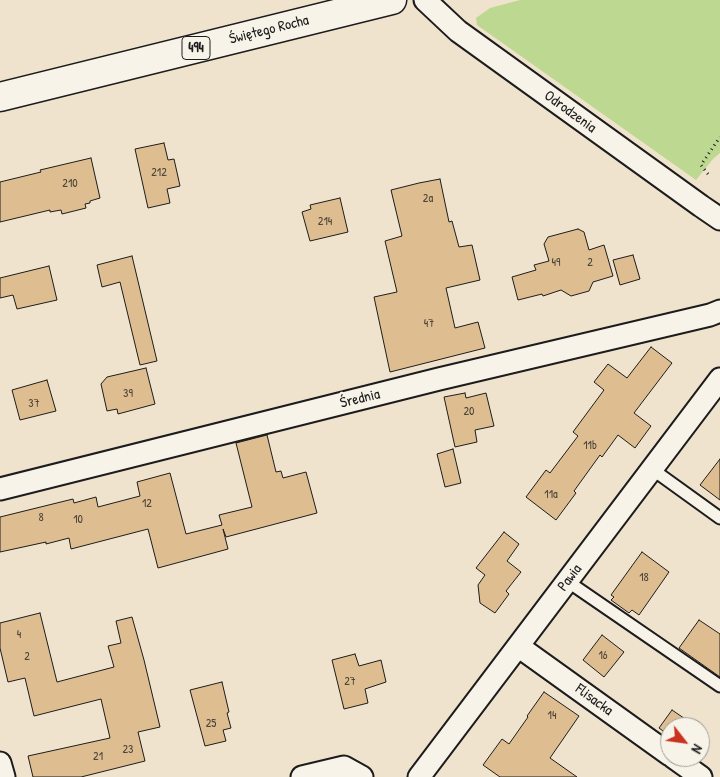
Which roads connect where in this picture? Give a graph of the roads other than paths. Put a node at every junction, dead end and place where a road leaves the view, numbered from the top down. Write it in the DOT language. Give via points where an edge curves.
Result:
graph roads {
  1 [pos="392,0"];
  2 [pos="425,0"];
  3 [pos="0,97"];
  4 [pos="720,219"];
  5 [pos="720,311"];
  6 [pos="720,379"];
  7 [pos="652,469"];
  8 [pos="0,489"];
  9 [pos="720,518"];
  10 [pos="568,581"];
  11 [pos="518,646"];
  12 [pos="720,686"];
  13 [pos="660,748"];
  14 [pos="0,763"];
  15 [pos="687,767"];
  16 [pos="4,777"];
  17 [pos="302,777"];
  18 [pos="362,777"];
  19 [pos="419,777"];
  20 [pos="701,777"];
  1 -- 3 [label="main road, Świętego Rocha / 494"];
  2 -- 4 [label="street, Odrodzenia" via="458,31"];
  5 -- 8 [label="street, Średnia"];
  6 -- 7 [label="street, Pawia"];
  7 -- 9 [label="lane"];
  7 -- 10 [label="street, Pawia"];
  10 -- 11 [label="street, Pawia"];
  10 -- 12 [label="lane"];
  11 -- 13 [label="street, Flisacka"];
  11 -- 19 [label="street, Pawia"];
  14 -- 16 [label="street"];
  15 -- 20 [label="street"];
  17 -- 18 [label="street" via="344,767"];
}
